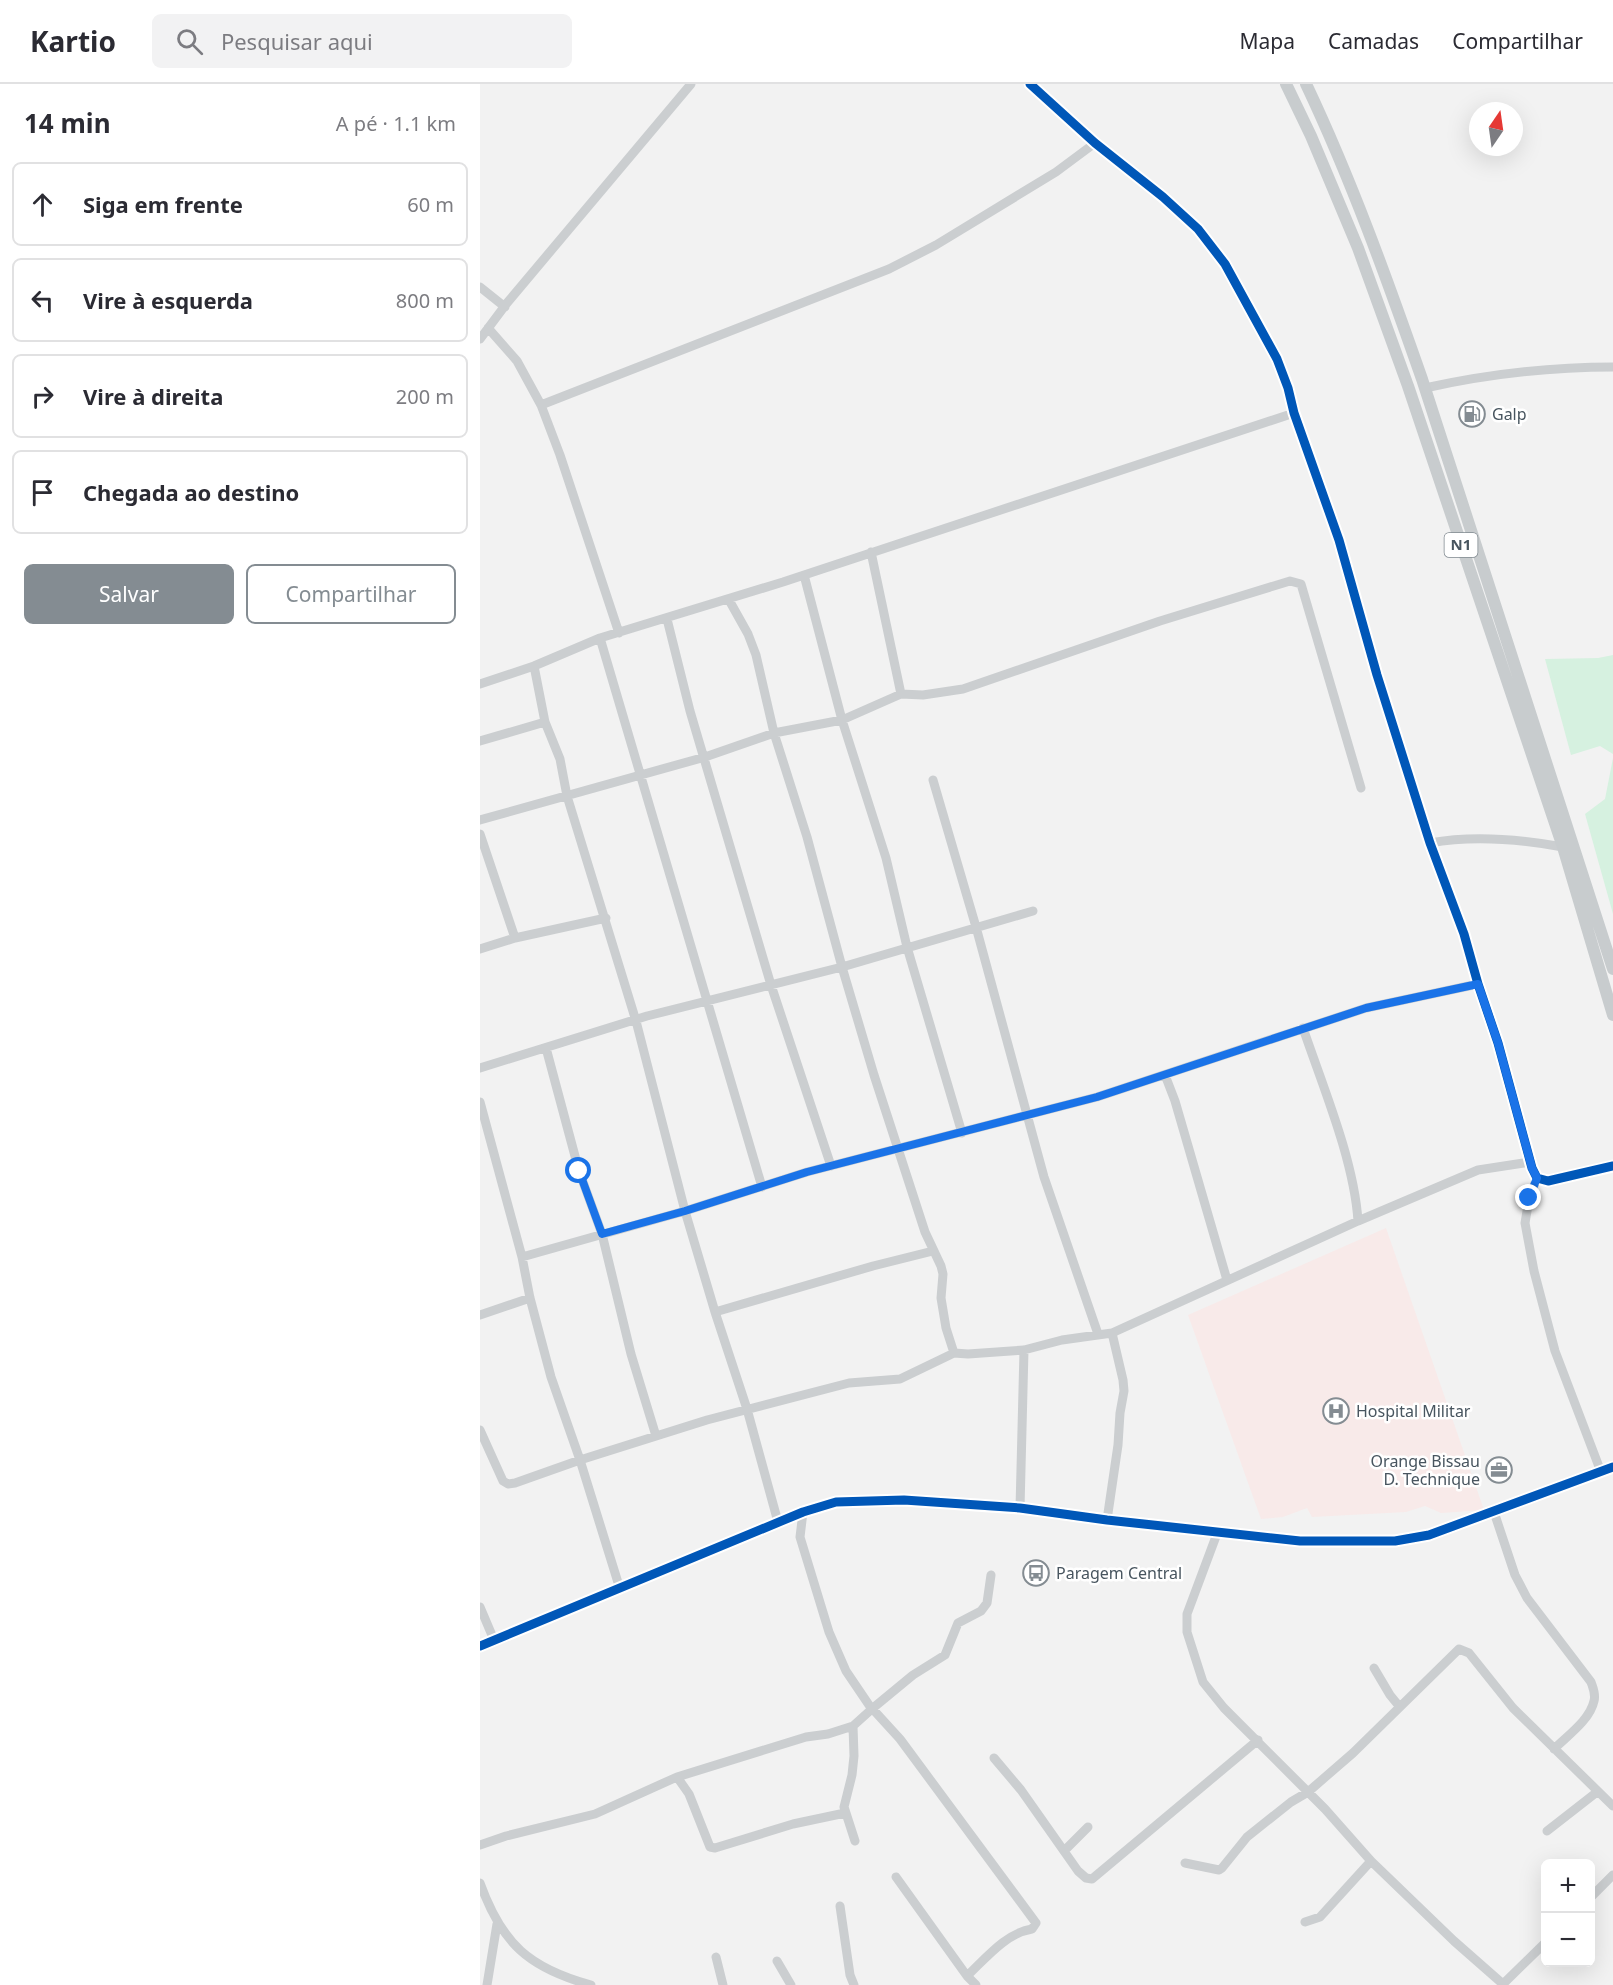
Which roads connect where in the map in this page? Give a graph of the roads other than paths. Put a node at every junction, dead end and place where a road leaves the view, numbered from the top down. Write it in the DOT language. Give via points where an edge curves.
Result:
graph roads {
  1 [pos="691,84"];
  2 [pos="1030,84"];
  3 [pos="1287,84"];
  4 [pos="1306,84"];
  5 [pos="1095,143"];
  6 [pos="480,288"];
  7 [pos="505,307"];
  8 [pos="488,328"];
  9 [pos="480,339"];
  10 [pos="1613,367"];
  11 [pos="1425,388"];
  12 [pos="541,405"];
  13 [pos="1294,413"];
  14 [pos="871,552"];
  15 [pos="804,575"];
  16 [pos="729,600"];
  17 [pos="667,619"];
  18 [pos="619,633"];
  19 [pos="600,638"];
  20 [pos="534,666"];
  21 [pos="480,684"];
  22 [pos="901,694"];
  23 [pos="842,720"];
  24 [pos="545,722"];
  25 [pos="774,733"];
  26 [pos="480,741"];
  27 [pos="705,757"];
  28 [pos="640,776"];
  29 [pos="933,780"];
  30 [pos="1360,788"];
  31 [pos="567,796"];
  32 [pos="480,820"];
  33 [pos="480,834"];
  34 [pos="1430,843"];
  35 [pos="1563,847"];
  36 [pos="1033,911"];
  37 [pos="606,918"];
  38 [pos="976,927"];
  39 [pos="515,938"];
  40 [pos="907,947"];
  41 [pos="480,949"];
  42 [pos="842,967"];
  43 [pos="1613,969"];
  44 [pos="1478,984"];
  45 [pos="771,985"];
  46 [pos="707,1001"];
  47 [pos="1613,1015"];
  48 [pos="636,1021"];
  49 [pos="1303,1028"];
  50 [pos="546,1048"];
  51 [pos="480,1068"];
  52 [pos="1165,1075"];
  53 [pos="480,1102"];
  54 [pos="1027,1115"];
  55 [pos="962,1132"];
  56 [pos="897,1150"];
  57 [pos="1530,1162"];
  58 [pos="831,1166"];
  59 [pos="1613,1166"];
  60 [pos="1537,1178"];
  61 [pos="762,1187"];
  62 [pos="685,1211"];
  63 [pos="1358,1221"];
  64 [pos="602,1234"];
  65 [pos="933,1251"];
  66 [pos="522,1257"];
  67 [pos="1227,1280"];
  68 [pos="530,1298"];
  69 [pos="715,1312"];
  70 [pos="480,1315"];
  71 [pos="1112,1333"];
  72 [pos="1098,1334"];
  73 [pos="1024,1350"];
  74 [pos="954,1353"];
  75 [pos="747,1409"];
  76 [pos="480,1430"];
  77 [pos="656,1436"];
  78 [pos="580,1460"];
  79 [pos="1613,1467"];
  80 [pos="1601,1472"];
  81 [pos="1020,1508"];
  82 [pos="803,1512"];
  83 [pos="1494,1512"];
  84 [pos="1107,1520"];
  85 [pos="778,1522"];
  86 [pos="1218,1531"];
  87 [pos="991,1575"];
  88 [pos="620,1589"];
  89 [pos="480,1607"];
  90 [pos="494,1640"];
  91 [pos="480,1646"];
  92 [pos="1374,1668"];
  93 [pos="1399,1706"];
  94 [pos="873,1708"];
  95 [pos="853,1726"];
  96 [pos="1258,1740"];
  97 [pos="1554,1749"];
  98 [pos="994,1758"];
  99 [pos="677,1777"];
  100 [pos="1308,1792"];
  101 [pos="1598,1792"];
  102 [pos="1613,1806"];
  103 [pos="845,1813"];
  104 [pos="1088,1827"];
  105 [pos="1547,1831"];
  106 [pos="855,1841"];
  107 [pos="480,1845"];
  108 [pos="1064,1851"];
  109 [pos="1371,1861"];
  110 [pos="1185,1863"];
  111 [pos="1613,1875"];
  112 [pos="896,1877"];
  113 [pos="480,1883"];
  114 [pos="1595,1893"];
  115 [pos="840,1906"];
  116 [pos="1305,1922"];
  117 [pos="497,1924"];
  118 [pos="1541,1946"];
  119 [pos="716,1957"];
  120 [pos="777,1961"];
  121 [pos="967,1976"];
  122 [pos="487,1985"];
  123 [pos="591,1985"];
  124 [pos="723,1985"];
  125 [pos="791,1985"];
  126 [pos="854,1985"];
  127 [pos="976,1985"];
  128 [pos="1503,1985"];
  1 -- 7 [label="street"];
  2 -- 5 [label="street"];
  3 -- 35 [label="main road, N1" via="1386,323"];
  4 -- 11 [label="main road, N1" via="1372,244"];
  5 -- 12 [label="street" via="978,219 889,268"];
  5 -- 13 [label="street" via="1182,213 1213,247 1274,353"];
  6 -- 7 [label="street"];
  7 -- 8 [label="street"];
  8 -- 9 [label="street"];
  8 -- 12 [label="street" via="517,361"];
  10 -- 11 [label="street" via="1510,372"];
  11 -- 43 [label="main road, N1"];
  12 -- 18 [label="street"];
  13 -- 14 [label="street"];
  13 -- 34 [label="street" via="1339,540"];
  14 -- 15 [label="street"];
  14 -- 22 [label="street"];
  15 -- 16 [label="street"];
  15 -- 23 [label="street"];
  16 -- 17 [label="street"];
  16 -- 25 [label="street" via="756,655"];
  17 -- 18 [label="street"];
  17 -- 27 [label="street"];
  18 -- 19 [label="street"];
  19 -- 20 [label="street"];
  19 -- 28 [label="street"];
  20 -- 21 [label="street"];
  20 -- 24 [label="street"];
  22 -- 23 [label="street"];
  22 -- 30 [label="street" via="963,689 1290,581 1301,584"];
  23 -- 25 [label="street"];
  23 -- 40 [label="street" via="886,858"];
  24 -- 26 [label="street"];
  24 -- 31 [label="street" via="560,759"];
  25 -- 27 [label="street"];
  25 -- 42 [label="street"];
  27 -- 28 [label="street"];
  27 -- 45 [label="street"];
  28 -- 31 [label="street"];
  28 -- 46 [label="street"];
  29 -- 38 [label="street"];
  31 -- 32 [label="street"];
  31 -- 37 [label="street"];
  33 -- 39 [label="street"];
  34 -- 35 [label="street" via="1494,838"];
  34 -- 44 [label="street"];
  35 -- 47 [label="main road, N1"];
  36 -- 38 [label="street"];
  37 -- 39 [label="street"];
  37 -- 48 [label="street"];
  38 -- 40 [label="street"];
  38 -- 54 [label="street"];
  39 -- 41 [label="street"];
  40 -- 42 [label="street"];
  40 -- 55 [label="street"];
  42 -- 45 [label="street"];
  42 -- 56 [label="street"];
  44 -- 49 [label="street" via="1366,1008"];
  44 -- 57 [label="street"];
  45 -- 46 [label="street"];
  45 -- 58 [label="street"];
  46 -- 48 [label="street"];
  46 -- 61 [label="street"];
  48 -- 50 [label="street"];
  48 -- 62 [label="street"];
  49 -- 52 [label="street"];
  49 -- 63 [label="street" via="1357,1198"];
  50 -- 51 [label="street"];
  50 -- 64 [label="street" via="579,1171"];
  52 -- 54 [label="street"];
  52 -- 67 [label="street"];
  53 -- 66 [label="street"];
  54 -- 55 [label="street"];
  54 -- 72 [label="street" via="1057,1219"];
  55 -- 56 [label="street"];
  56 -- 58 [label="street"];
  56 -- 65 [label="street"];
  57 -- 60 [label="street"];
  57 -- 63 [label="street" via="1478,1170"];
  58 -- 61 [label="street"];
  59 -- 60 [label="street" via="1548,1181"];
  60 -- 80 [label="street" via="1525,1223 1534,1271 1555,1351"];
  61 -- 62 [label="street"];
  62 -- 64 [label="street"];
  62 -- 69 [label="street"];
  63 -- 67 [label="street"];
  64 -- 66 [label="street"];
  64 -- 77 [label="street"];
  65 -- 69 [label="street"];
  65 -- 74 [label="street" via="943,1274 941,1298"];
  66 -- 68 [label="street"];
  67 -- 71 [label="street"];
  68 -- 70 [label="street"];
  68 -- 78 [label="street" via="550,1377"];
  69 -- 75 [label="street"];
  71 -- 72 [label="street"];
  71 -- 84 [label="street" via="1124,1391"];
  72 -- 73 [label="street"];
  73 -- 74 [label="street"];
  73 -- 81 [label="street"];
  74 -- 75 [label="street" via="900,1379 849,1383"];
  75 -- 77 [label="street"];
  75 -- 85 [label="street"];
  76 -- 78 [label="street" via="503,1481 508,1484"];
  77 -- 78 [label="street"];
  78 -- 88 [label="street"];
  79 -- 80 [label="street"];
  80 -- 83 [label="street"];
  81 -- 82 [label="street" via="904,1500 836,1502"];
  81 -- 84 [label="street"];
  82 -- 85 [label="street"];
  82 -- 94 [label="street" via="800,1537 829,1632 846,1671"];
  83 -- 86 [label="street" via="1429,1535 1395,1541 1300,1541"];
  83 -- 97 [label="street" via="1527,1598 1594,1691 1595,1699 1586,1716"];
  84 -- 86 [label="street"];
  85 -- 88 [label="street"];
  86 -- 96 [label="street" via="1187,1614 1187,1632 1203,1682"];
  87 -- 94 [label="street" via="987,1603 981,1611 958,1623 945,1655"];
  88 -- 90 [label="street"];
  89 -- 90 [label="street"];
  90 -- 91 [label="street"];
  92 -- 93 [label="street"];
  93 -- 97 [label="street" via="1453,1653 1463,1649"];
  93 -- 100 [label="street"];
  94 -- 95 [label="street"];
  94 -- 121 [label="street" via="1036,1923 1032,1929 1016,1933"];
  95 -- 99 [label="street"];
  95 -- 103 [label="street" via="854,1756"];
  96 -- 100 [label="street"];
  96 -- 108 [label="street" via="1092,1879 1078,1871"];
  97 -- 101 [label="street"];
  98 -- 108 [label="street"];
  99 -- 103 [label="street" via="689,1794 710,1847"];
  99 -- 107 [label="street" via="595,1814"];
  100 -- 109 [label="street"];
  100 -- 110 [label="street" via="1247,1837 1219,1870"];
  101 -- 102 [label="street"];
  101 -- 105 [label="street"];
  103 -- 106 [label="street"];
  104 -- 108 [label="street"];
  109 -- 116 [label="street" via="1320,1917"];
  109 -- 128 [label="street"];
  111 -- 114 [label="street"];
  112 -- 121 [label="street"];
  113 -- 117 [label="street"];
  115 -- 126 [label="street"];
  117 -- 122 [label="street"];
  117 -- 123 [label="street" via="511,1942 543,1967"];
  118 -- 128 [label="street"];
  119 -- 124 [label="street"];
  120 -- 125 [label="street"];
  121 -- 127 [label="street"];
}
